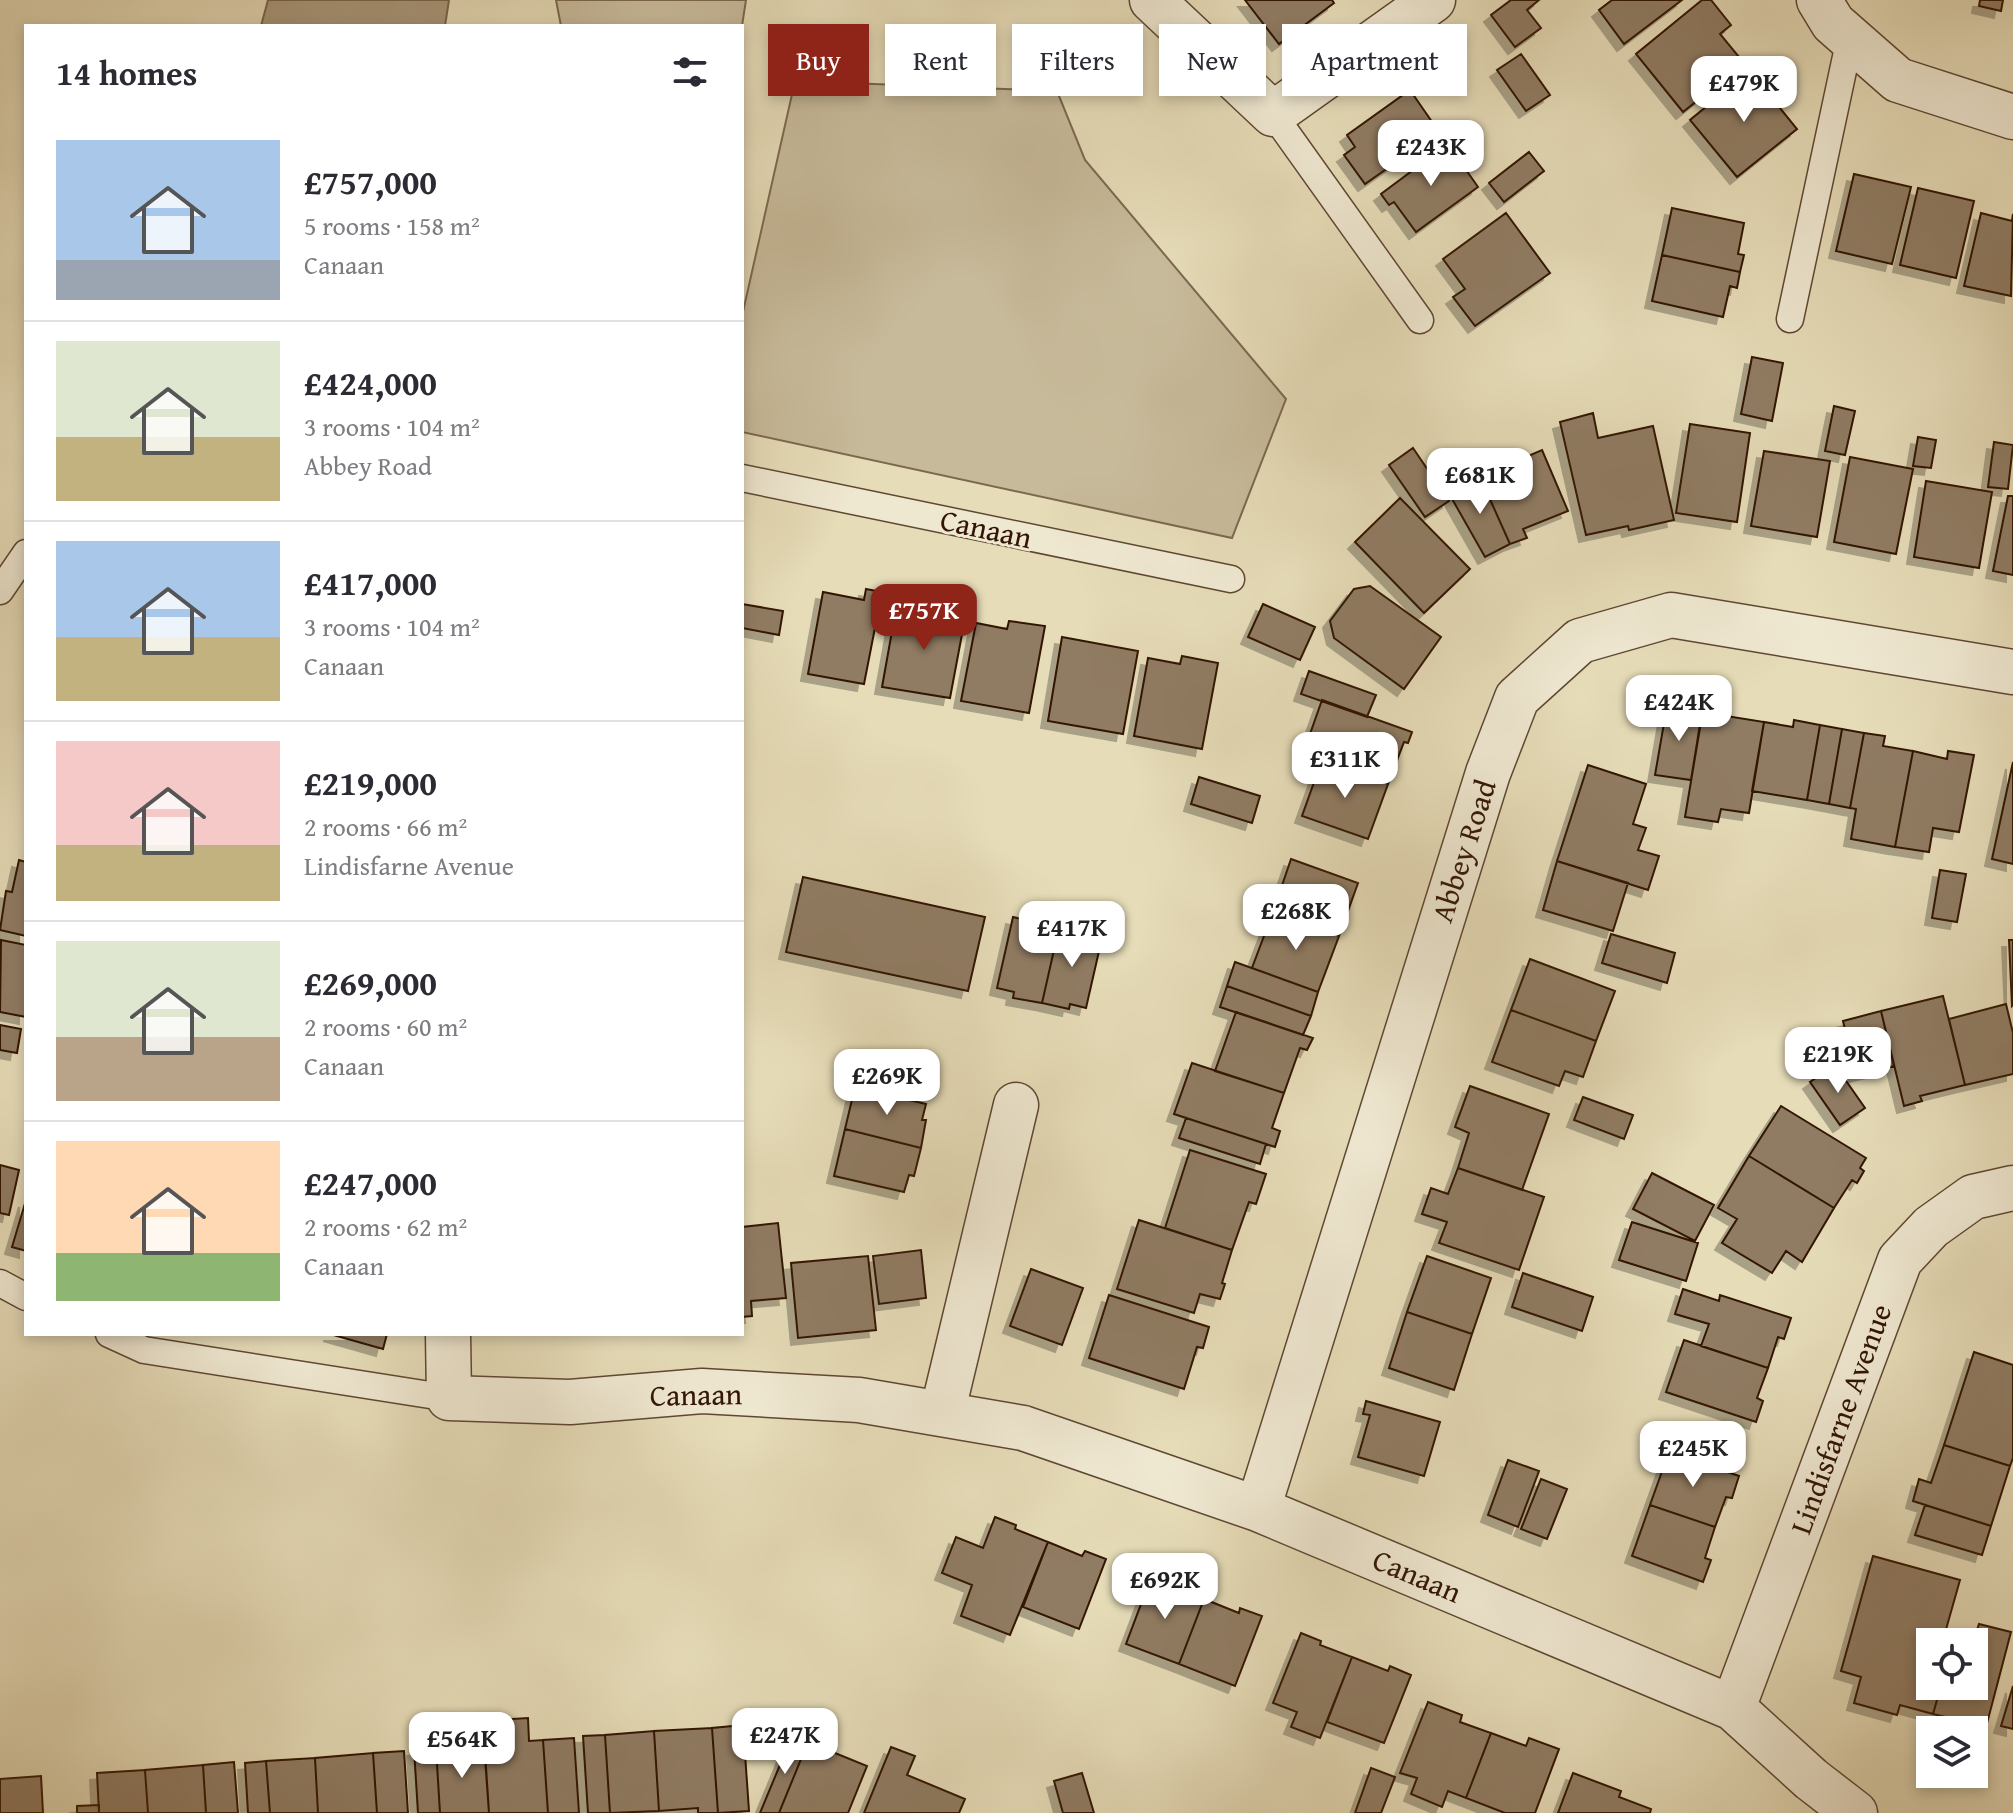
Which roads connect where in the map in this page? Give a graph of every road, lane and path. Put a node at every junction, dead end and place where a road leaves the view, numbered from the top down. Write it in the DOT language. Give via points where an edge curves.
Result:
graph roads {
  1 [pos="1152,0"];
  2 [pos="1433,0"];
  3 [pos="1819,0"];
  4 [pos="1850,38"];
  5 [pos="1273,114"];
  6 [pos="2013,117"];
  7 [pos="1790,319"];
  8 [pos="1420,320"];
  9 [pos="744,478"];
  10 [pos="24,556"];
  11 [pos="1231,579"];
  12 [pos="0,591"];
  13 [pos="2013,672"];
  14 [pos="1016,1105"];
  15 [pos="2013,1188"];
  16 [pos="0,1283"];
  17 [pos="24,1296"];
  18 [pos="113,1336"];
  19 [pos="448,1336"];
  20 [pos="449,1398"];
  21 [pos="942,1414"];
  22 [pos="1258,1509"];
  23 [pos="1733,1708"];
  24 [pos="1855,1813"];
  1 -- 5 [label="street"];
  2 -- 5 [label="street"];
  3 -- 4 [label="street"];
  4 -- 6 [label="street" via="1898,80"];
  4 -- 7 [label="lane"];
  5 -- 8 [label="lane"];
  9 -- 11 [label="lane, Canaan"];
  10 -- 12 [label="lane"];
  13 -- 22 [label="street, Abbey Road" via="1671,615 1580,641 1517,698 1488,773"];
  14 -- 21 [label="street"];
  15 -- 23 [label="street, Lindisfarne Avenue" via="1973,1197 1931,1227 1900,1260"];
  16 -- 17 [label="lane"];
  18 -- 20 [label="lane, Canaan" via="144,1350"];
  19 -- 20 [label="street"];
  20 -- 21 [label="street, Canaan" via="570,1402 702,1391 859,1400"];
  21 -- 22 [label="street, Canaan" via="1023,1428"];
  22 -- 23 [label="street, Canaan"];
  23 -- 24 [label="street, Canaan"];
}
